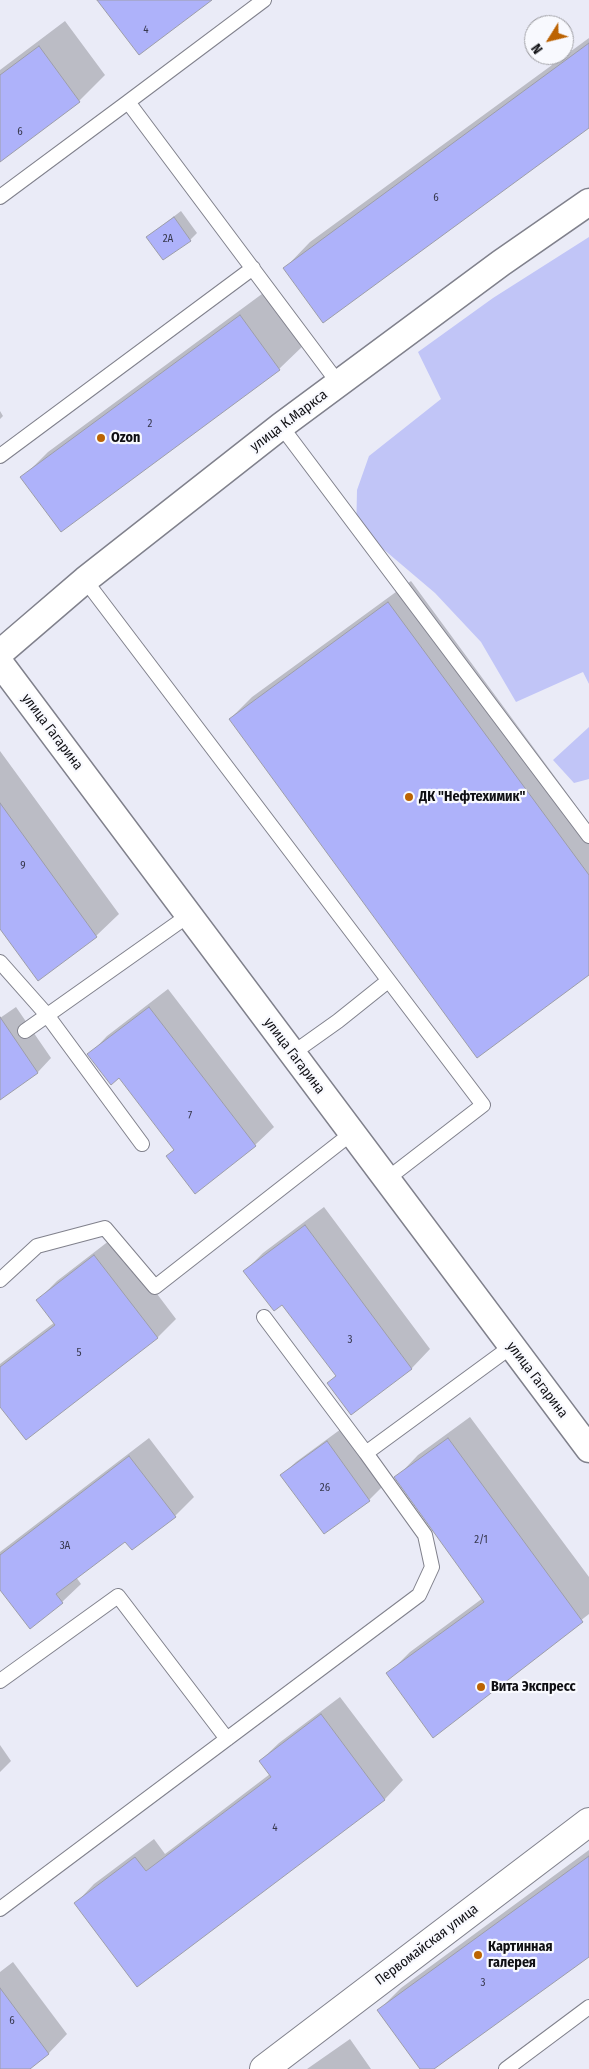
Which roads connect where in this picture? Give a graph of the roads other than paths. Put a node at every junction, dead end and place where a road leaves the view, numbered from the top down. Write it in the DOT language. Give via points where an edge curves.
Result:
graph roads {
  1 [pos="264,0"];
  2 [pos="128,102"];
  3 [pos="0,198"];
  4 [pos="589,202"];
  5 [pos="253,268"];
  6 [pos="339,384"];
  7 [pos="281,426"];
  8 [pos="0,456"];
  9 [pos="85,580"];
  10 [pos="0,653"];
  11 [pos="0,663"];
  12 [pos="589,836"];
  13 [pos="188,915"];
  14 [pos="0,962"];
  15 [pos="388,981"];
  16 [pos="47,1015"];
  17 [pos="26,1031"];
  18 [pos="293,1054"];
  19 [pos="352,1133"];
  20 [pos="142,1144"];
  21 [pos="387,1179"];
  22 [pos="0,1280"];
  23 [pos="264,1317"];
  24 [pos="512,1346"];
  25 [pos="589,1449"];
  26 [pos="366,1452"];
  27 [pos="0,1681"];
  28 [pos="227,1739"];
  29 [pos="589,1822"];
  30 [pos="0,1909"];
  31 [pos="589,2007"];
  32 [pos="264,2069"];
  33 [pos="506,2069"];
  1 -- 2 [label="lane"];
  2 -- 3 [label="lane"];
  2 -- 5 [label="lane"];
  4 -- 6 [label="street, улица К.Маркса" via="500,263"];
  5 -- 6 [label="lane"];
  5 -- 8 [label="lane"];
  6 -- 7 [label="street, улица К.Маркса"];
  7 -- 9 [label="street, улица К.Маркса"];
  7 -- 12 [label="lane"];
  9 -- 10 [label="street, улица К.Маркса"];
  9 -- 15 [label="lane"];
  11 -- 13 [label="street, улица Гагарина"];
  13 -- 16 [label="lane"];
  13 -- 18 [label="street, улица Гагарина"];
  14 -- 16 [label="lane"];
  15 -- 18 [label="lane"];
  15 -- 21 [label="lane" via="483,1105"];
  16 -- 17 [label="lane"];
  16 -- 20 [label="lane"];
  18 -- 19 [label="street, улица Гагарина"];
  19 -- 21 [label="street, улица Гагарина"];
  19 -- 22 [label="lane" via="155,1287 105,1228 37,1246"];
  21 -- 24 [label="street, улица Гагарина"];
  23 -- 26 [label="lane"];
  24 -- 25 [label="street, улица Гагарина"];
  24 -- 26 [label="lane"];
  26 -- 28 [label="lane" via="425,1534 432,1568 419,1595"];
  27 -- 28 [label="lane" via="118,1596"];
  28 -- 30 [label="lane"];
  29 -- 32 [label="street, Первомайская улица"];
  31 -- 33 [label="lane"];
}
